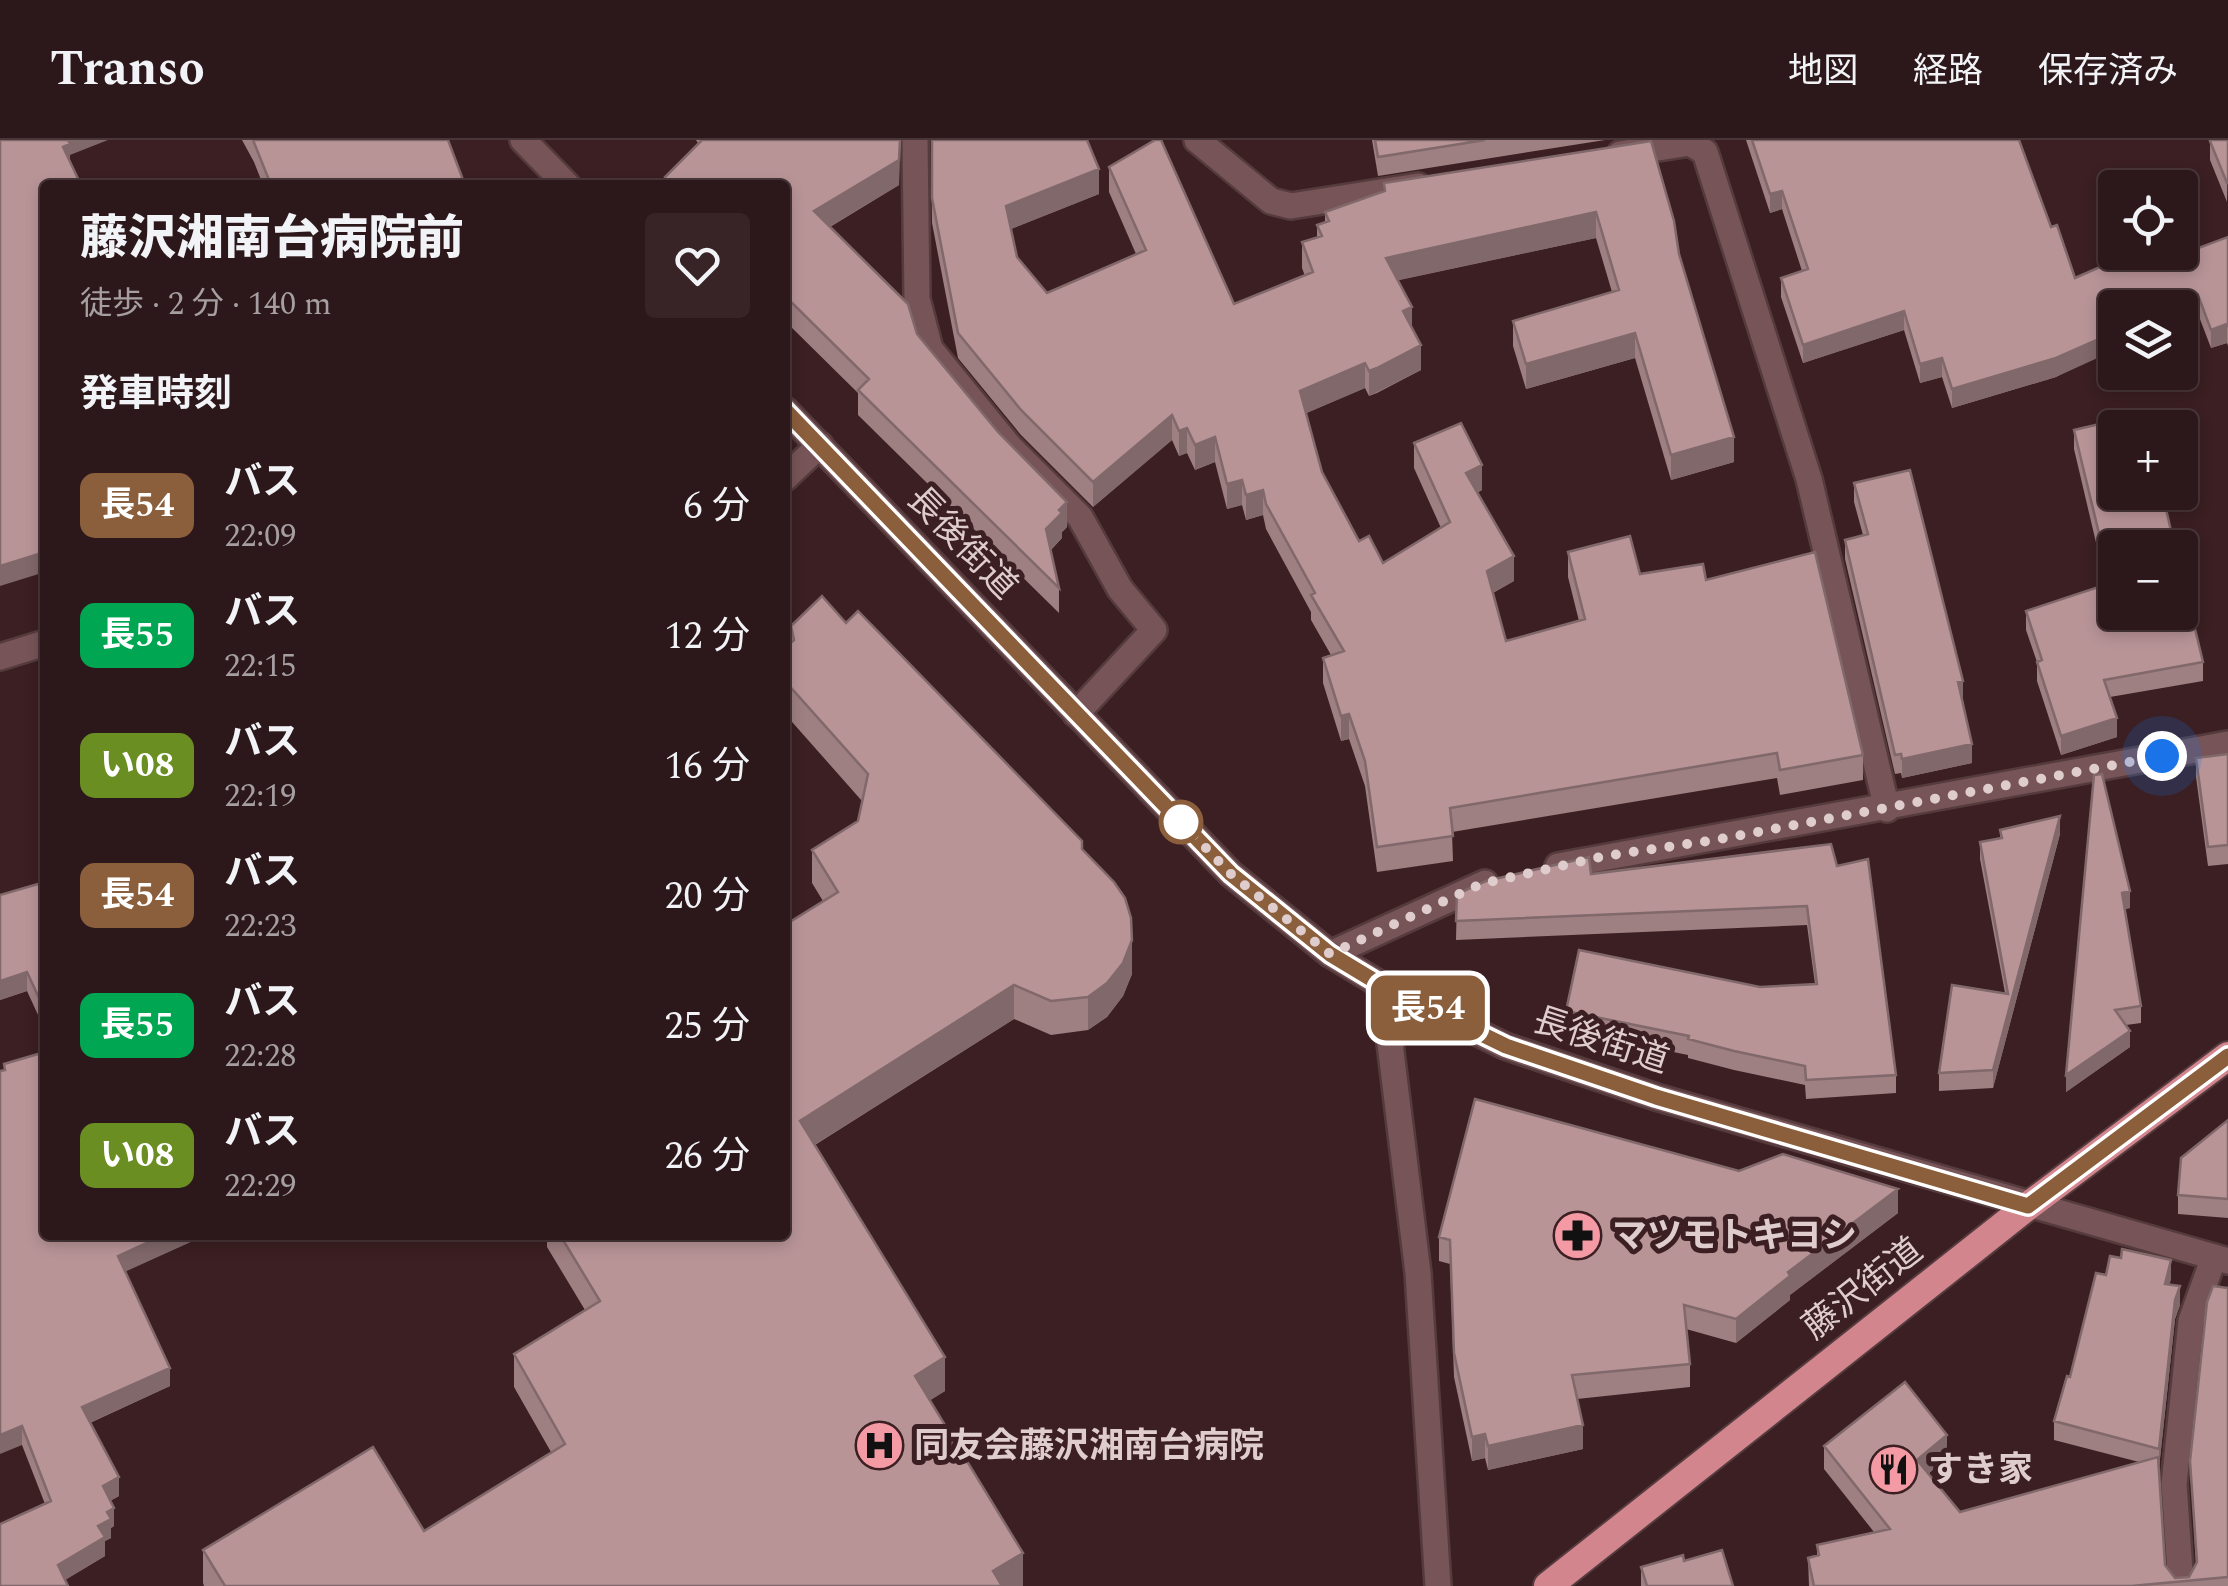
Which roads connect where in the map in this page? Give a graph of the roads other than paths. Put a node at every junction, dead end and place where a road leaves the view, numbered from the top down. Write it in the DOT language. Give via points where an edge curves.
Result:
graph roads {
  1 [pos="523,140"];
  2 [pos="914,140"];
  3 [pos="1197,140"];
  4 [pos="1595,158"];
  5 [pos="561,180"];
  6 [pos="1443,182"];
  7 [pos="790,415"];
  8 [pos="820,445"];
  9 [pos="790,473"];
  10 [pos="40,644"];
  11 [pos="0,657"];
  12 [pos="1076,714"];
  13 [pos="2228,744"];
  14 [pos="1887,809"];
  15 [pos="1330,954"];
  16 [pos="1383,986"];
  17 [pos="2228,1056"];
  18 [pos="2028,1206"];
  19 [pos="2221,1259"];
  20 [pos="1438,1586"];
  21 [pos="1548,1586"];
  22 [pos="2181,1586"];
  1 -- 5 [label="street"];
  2 -- 12 [label="street" via="917,299 930,349 1009,446 1080,517 1120,589 1154,630"];
  3 -- 6 [label="street" via="1271,200 1291,206"];
  4 -- 14 [label="street" via="1690,143 1704,152 1809,479"];
  7 -- 8 [label="street, 長後街道"];
  8 -- 9 [label="street"];
  8 -- 12 [label="street, 長後街道"];
  10 -- 11 [label="street"];
  12 -- 15 [label="street, 長後街道" via="1231,874"];
  13 -- 14 [label="street"];
  14 -- 15 [label="street" via="1605,856 1481,884"];
  15 -- 16 [label="street, 長後街道"];
  16 -- 18 [label="street, 長後街道" via="1506,1046"];
  16 -- 20 [label="street" via="1418,1273"];
  17 -- 18 [label="highway, 藤沢街道"];
  18 -- 19 [label="street, 長後街道"];
  18 -- 21 [label="highway, 藤沢街道"];
  19 -- 22 [label="street" via="2191,1321 2174,1484"];
}
